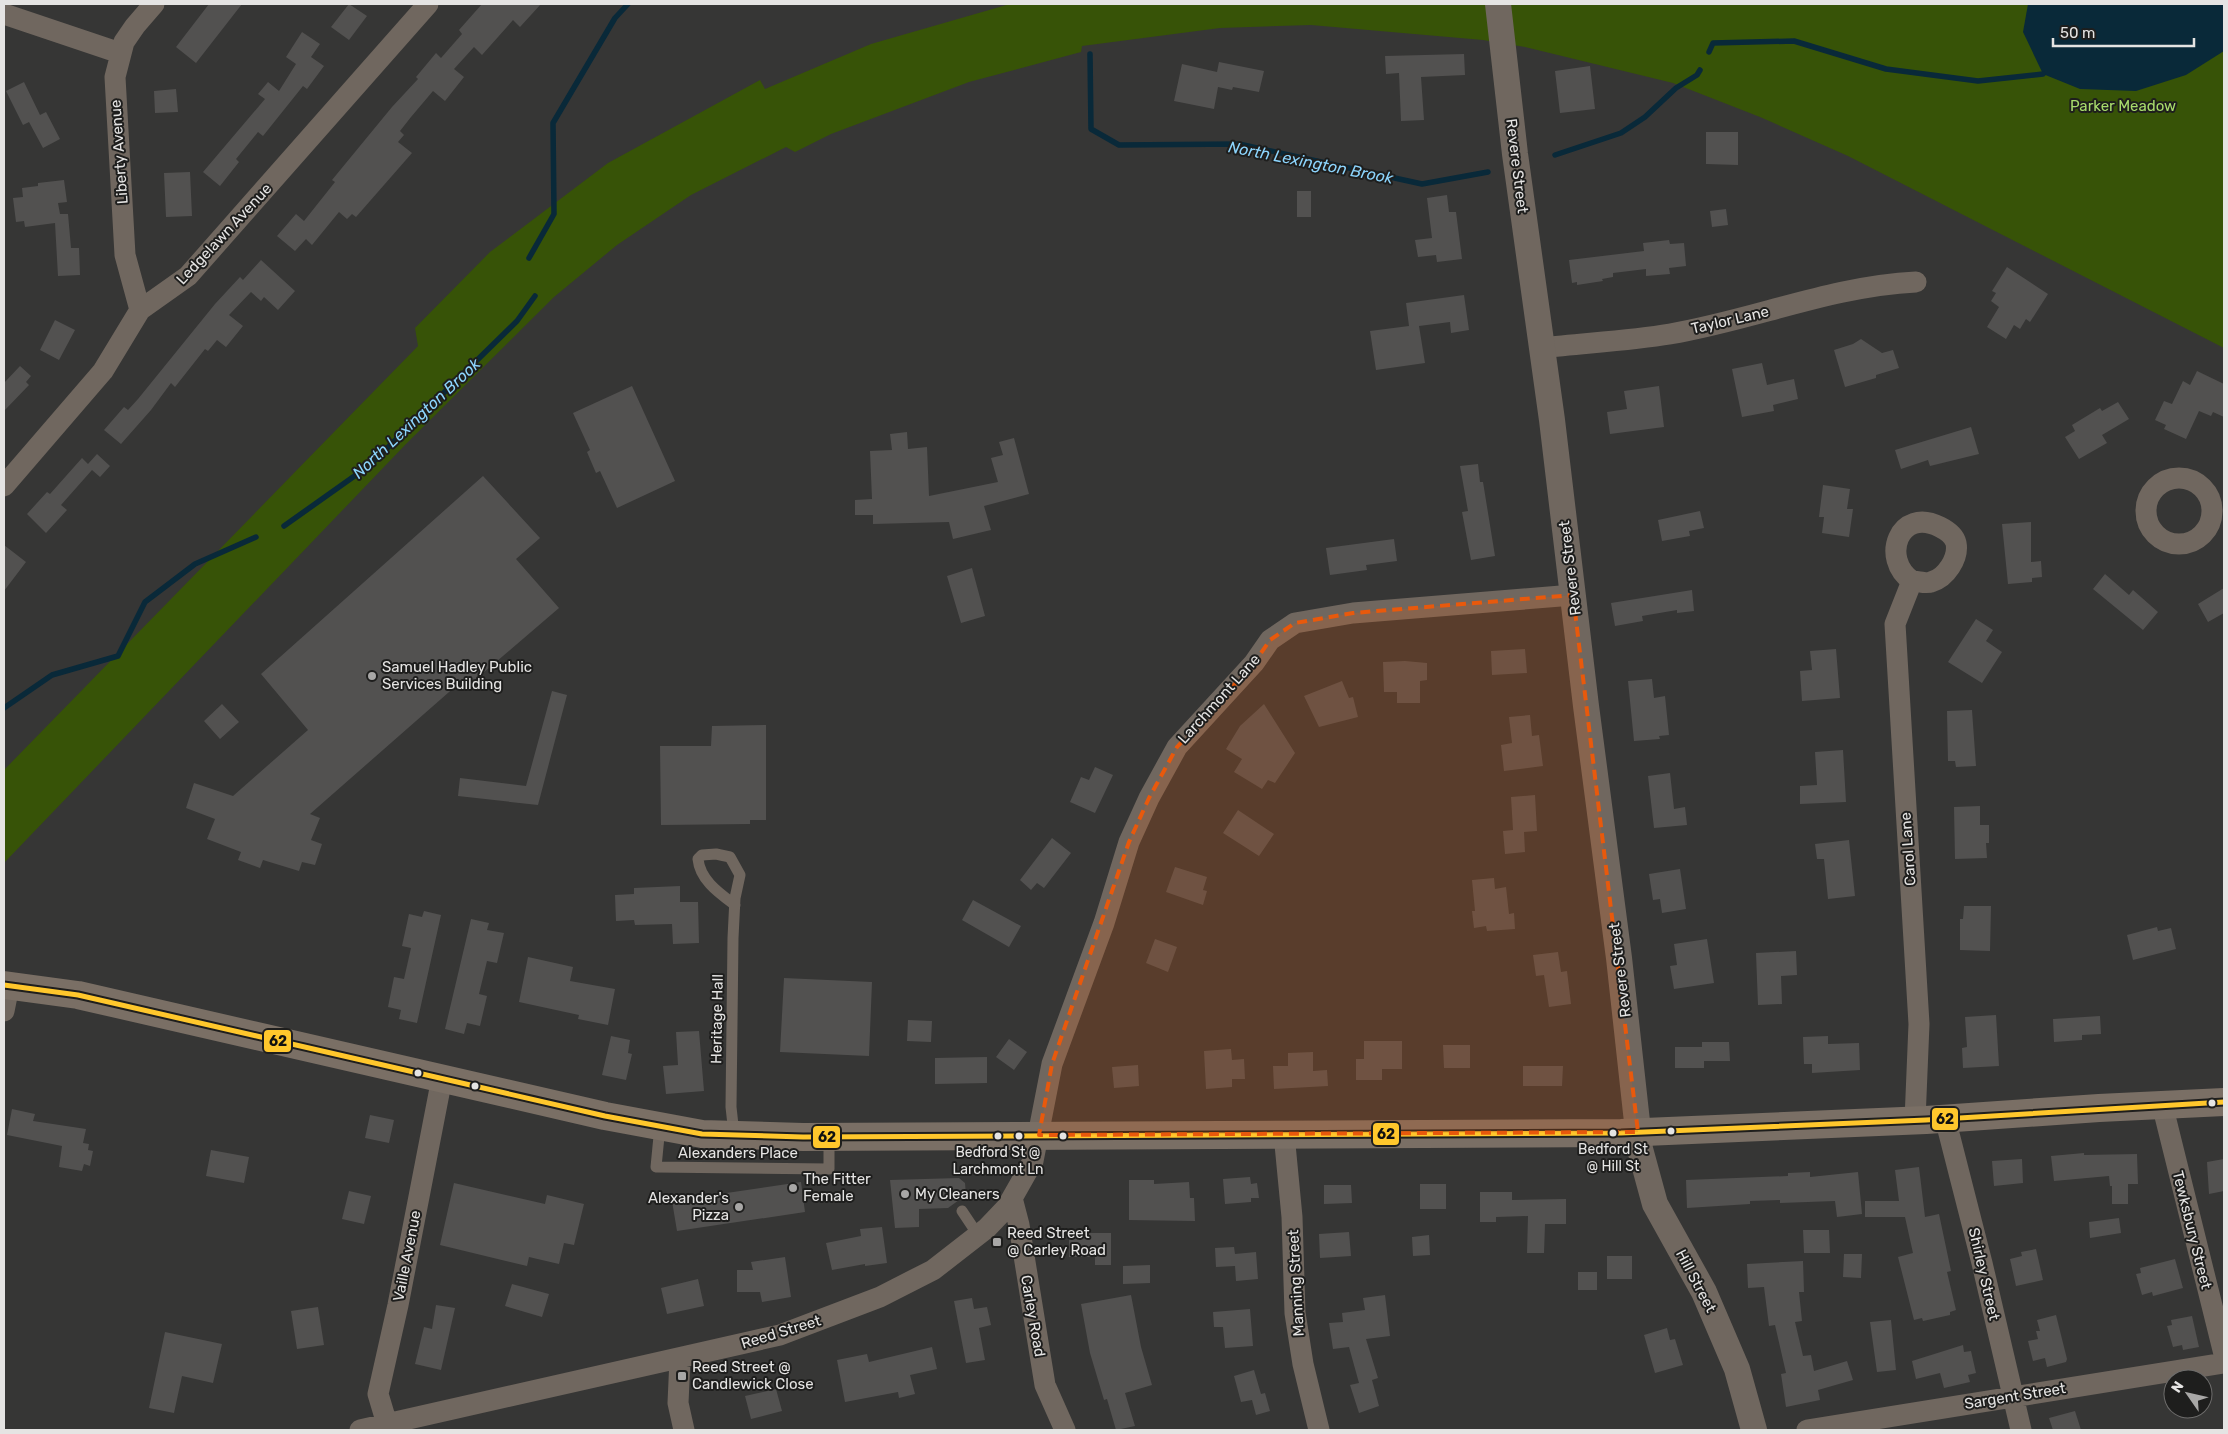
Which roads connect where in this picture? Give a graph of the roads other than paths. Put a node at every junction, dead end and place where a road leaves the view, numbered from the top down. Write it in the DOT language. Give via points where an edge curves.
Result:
graph roads {
  1 [pos="154,4"];
  2 [pos="428,4"];
  3 [pos="1498,4"];
  4 [pos="4,14"];
  5 [pos="120,53"];
  6 [pos="1916,282"];
  7 [pos="140,310"];
  8 [pos="1542,348"];
  9 [pos="4,486"];
  10 [pos="1912,581"];
  11 [pos="1573,596"];
  12 [pos="735,905"];
  13 [pos="5,994"];
  14 [pos="442,1078"];
  15 [pos="2224,1102"];
  16 [pos="2162,1104"];
  17 [pos="1944,1118"];
  18 [pos="1916,1120"];
  19 [pos="660,1126"];
  20 [pos="1638,1132"];
  21 [pos="734,1134"];
  22 [pos="1284,1134"];
  23 [pos="1040,1135"];
  24 [pos="829,1137"];
  25 [pos="1012,1198"];
  26 [pos="962,1211"];
  27 [pos="978,1234"];
  28 [pos="2224,1354"];
  29 [pos="680,1359"];
  30 [pos="2224,1363"];
  31 [pos="2013,1396"];
  32 [pos="384,1427"];
  33 [pos="360,1430"];
  34 [pos="684,1430"];
  35 [pos="1065,1430"];
  36 [pos="1318,1430"];
  37 [pos="1754,1430"];
  38 [pos="1807,1430"];
  39 [pos="2021,1430"];
  1 -- 5 [label="street, Liberty Avenue" via="135,26"];
  2 -- 7 [label="street, Ledgelawn Avenue" via="188,276"];
  3 -- 8 [label="street, Revere Street"];
  4 -- 5 [label="street"];
  5 -- 7 [label="street, Liberty Avenue" via="115,90 126,255"];
  6 -- 8 [label="street, Taylor Lane" via="1854,288 1670,334"];
  7 -- 9 [label="street, Ledgelawn Avenue" via="103,371"];
  8 -- 11 [label="street, Revere Street"];
  10 -- 18 [label="street, Carol Lane" via="1895,624 1919,1024"];
  11 -- 20 [label="street, Revere Street"];
  11 -- 23 [label="street, Larchmont Lane" via="1353,613 1295,623 1270,640 1254,663 1177,747 1149,798 1130,842 1052,1064"];
  12 -- 12 [label="lane, Heritage Hall" via="740,875 730,857 702,855 698,859 699,871"];
  12 -- 21 [label="lane, Heritage Hall" via="731,1107"];
  13 -- 14 [label="main road" via="78,996"];
  14 -- 19 [label="main road"];
  14 -- 32 [label="street, Vaille Avenue" via="378,1394"];
  15 -- 16 [label="main road"];
  16 -- 17 [label="main road"];
  16 -- 28 [label="street, Tewksbury Street"];
  17 -- 18 [label="main road"];
  17 -- 31 [label="street, Shirley Street"];
  18 -- 20 [label="main road"];
  19 -- 21 [label="main road" via="702,1134"];
  19 -- 24 [label="lane, Alexanders Place" via="656,1168 829,1169"];
  20 -- 22 [label="main road"];
  20 -- 37 [label="street, Hill Street" via="1655,1204 1704,1292 1736,1369"];
  21 -- 24 [label="main road"];
  22 -- 23 [label="main road"];
  22 -- 36 [label="street, Manning Street" via="1292,1217 1294,1308 1302,1364"];
  23 -- 24 [label="main road"];
  23 -- 25 [label="street, Reed Street" via="1033,1161"];
  25 -- 27 [label="street, Reed Street" via="1007,1207"];
  25 -- 35 [label="street, Carley Road" via="1045,1385"];
  26 -- 27 [label="lane"];
  27 -- 29 [label="street, Reed Street" via="933,1270 865,1302 780,1335"];
  29 -- 32 [label="street, Reed Street"];
  29 -- 34 [label="street" via="678,1402"];
  30 -- 31 [label="street, Sargent Street"];
  31 -- 38 [label="street, Sargent Street"];
  31 -- 39 [label="street, Shirley Street"];
  32 -- 33 [label="street, Reed Street"];
}
